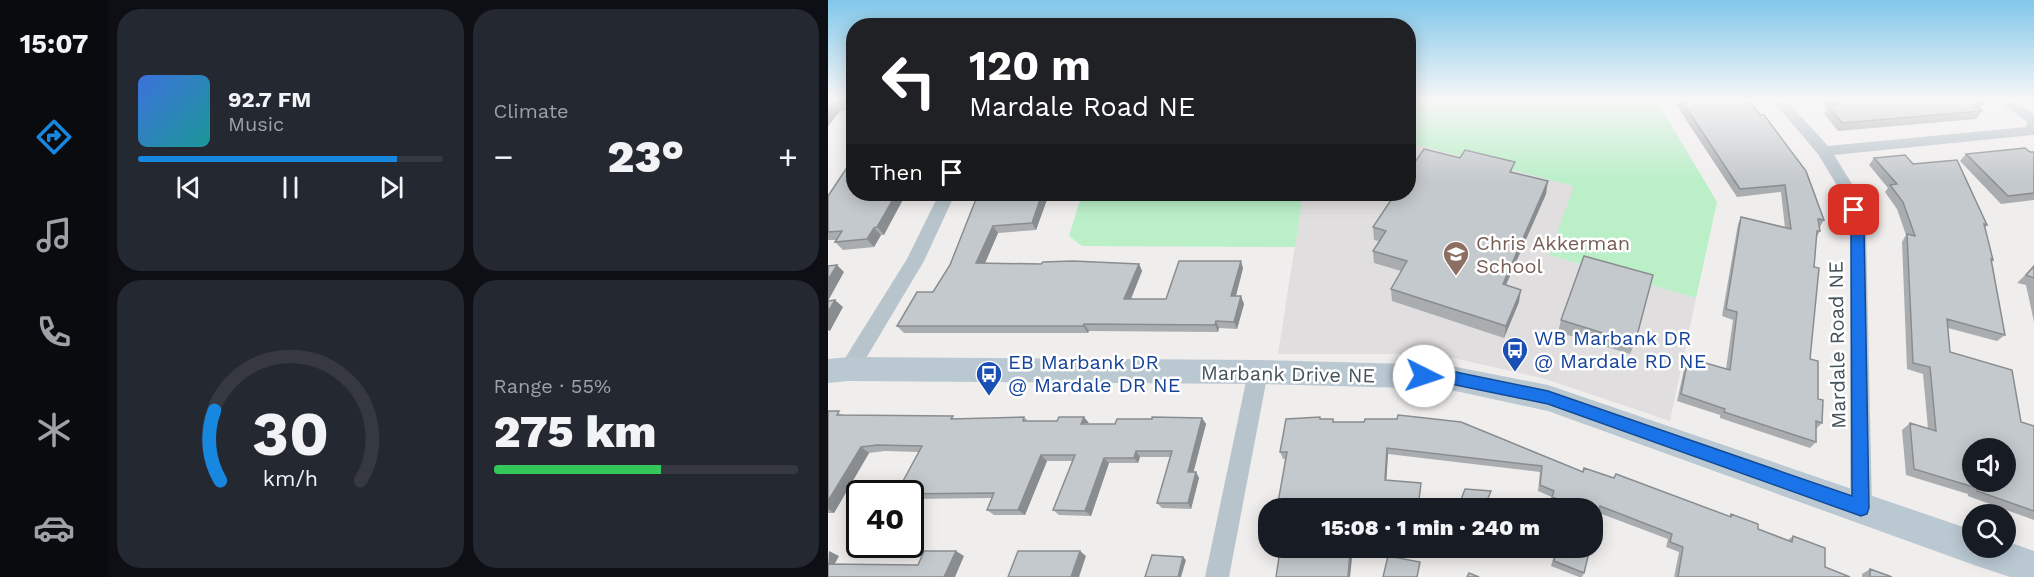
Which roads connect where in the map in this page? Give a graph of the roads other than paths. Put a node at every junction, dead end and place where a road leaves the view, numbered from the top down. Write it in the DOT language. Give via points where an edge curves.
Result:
graph roads {
  1 [pos="1803,127"];
  2 [pos="2033,127"];
  3 [pos="1824,151"];
  4 [pos="944,201"];
  5 [pos="838,370"];
  6 [pos="1258,372"];
  7 [pos="1861,508"];
  8 [pos="1962,543"];
  9 [pos="2005,558"];
  10 [pos="2034,568"];
  11 [pos="1217,577"];
  1 -- 3 [label="street, Mardale Road NE"];
  2 -- 3 [label="street" via="2032,131"];
  3 -- 7 [label="street, Mardale Road NE" via="1849,192 1858,227"];
  4 -- 5 [label="street" via="915,261"];
  5 -- 6 [label="street, Marbank Drive NE"];
  6 -- 7 [label="street, Marbank Drive NE" via="1446,377 1548,398"];
  6 -- 11 [label="street"];
  7 -- 8 [label="street, Marbank Drive NE"];
  9 -- 10 [label="street, Marbank Drive NE"];
}
